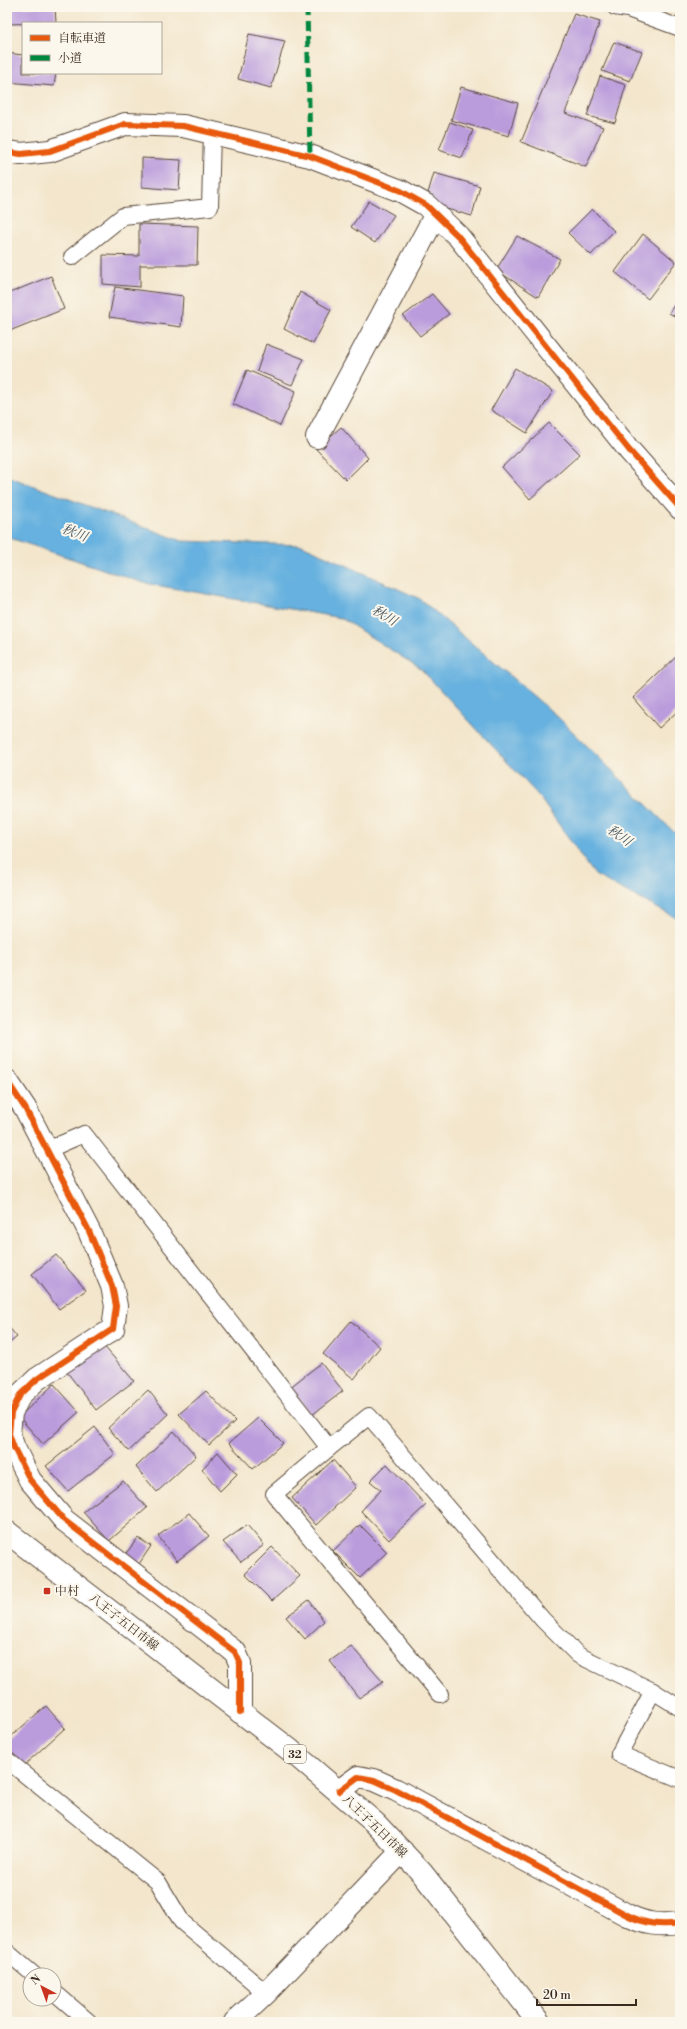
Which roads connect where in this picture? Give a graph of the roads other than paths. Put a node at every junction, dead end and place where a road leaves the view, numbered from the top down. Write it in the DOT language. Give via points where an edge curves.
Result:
graph roads {
  1 [pos="615,7"];
  2 [pos="680,28"];
  3 [pos="212,133"];
  4 [pos="7,152"];
  5 [pos="436,214"];
  6 [pos="72,257"];
  7 [pos="317,437"];
  8 [pos="680,508"];
  9 [pos="7,1081"];
  10 [pos="47,1150"];
  11 [pos="329,1448"];
  12 [pos="7,1532"];
  13 [pos="653,1690"];
  14 [pos="440,1694"];
  15 [pos="680,1708"];
  16 [pos="240,1712"];
  17 [pos="7,1760"];
  18 [pos="680,1779"];
  19 [pos="339,1790"];
  20 [pos="402,1851"];
  21 [pos="680,1923"];
  22 [pos="7,1952"];
  23 [pos="25,1967"];
  24 [pos="266,1993"];
  25 [pos="62,1999"];
  26 [pos="89,2022"];
  27 [pos="235,2022"];
  28 [pos="539,2022"];
  1 -- 2 [label="lane" via="628,9"];
  3 -- 4 [label="street" via="183,126 125,124 50,151 21,154"];
  3 -- 5 [label="street" via="310,156 401,191 426,205"];
  3 -- 6 [label="lane" via="210,207 124,216"];
  5 -- 7 [label="street"];
  5 -- 8 [label="street" via="458,236 629,450"];
  9 -- 10 [label="street" via="25,1108"];
  10 -- 11 [label="lane" via="84,1134"];
  10 -- 16 [label="street" via="89,1231 112,1286 116,1306 113,1329 37,1379 20,1395 10,1413 9,1434 30,1480 64,1520 235,1652 240,1663"];
  11 -- 13 [label="lane" via="369,1416 543,1620 578,1655"];
  11 -- 14 [label="lane" via="274,1494"];
  12 -- 16 [label="street, 八王子五日市線 / 32"];
  13 -- 15 [label="lane"];
  13 -- 18 [label="lane" via="619,1754"];
  16 -- 19 [label="street, 八王子五日市線 / 32"];
  17 -- 24 [label="lane" via="158,1882 182,1922"];
  19 -- 20 [label="street, 八王子五日市線 / 32"];
  19 -- 21 [label="street" via="358,1777 374,1780 644,1923"];
  20 -- 24 [label="street"];
  20 -- 28 [label="street, 八王子五日市線 / 32"];
  22 -- 23 [label="lane"];
  24 -- 27 [label="street"];
  25 -- 26 [label="lane"];
}
